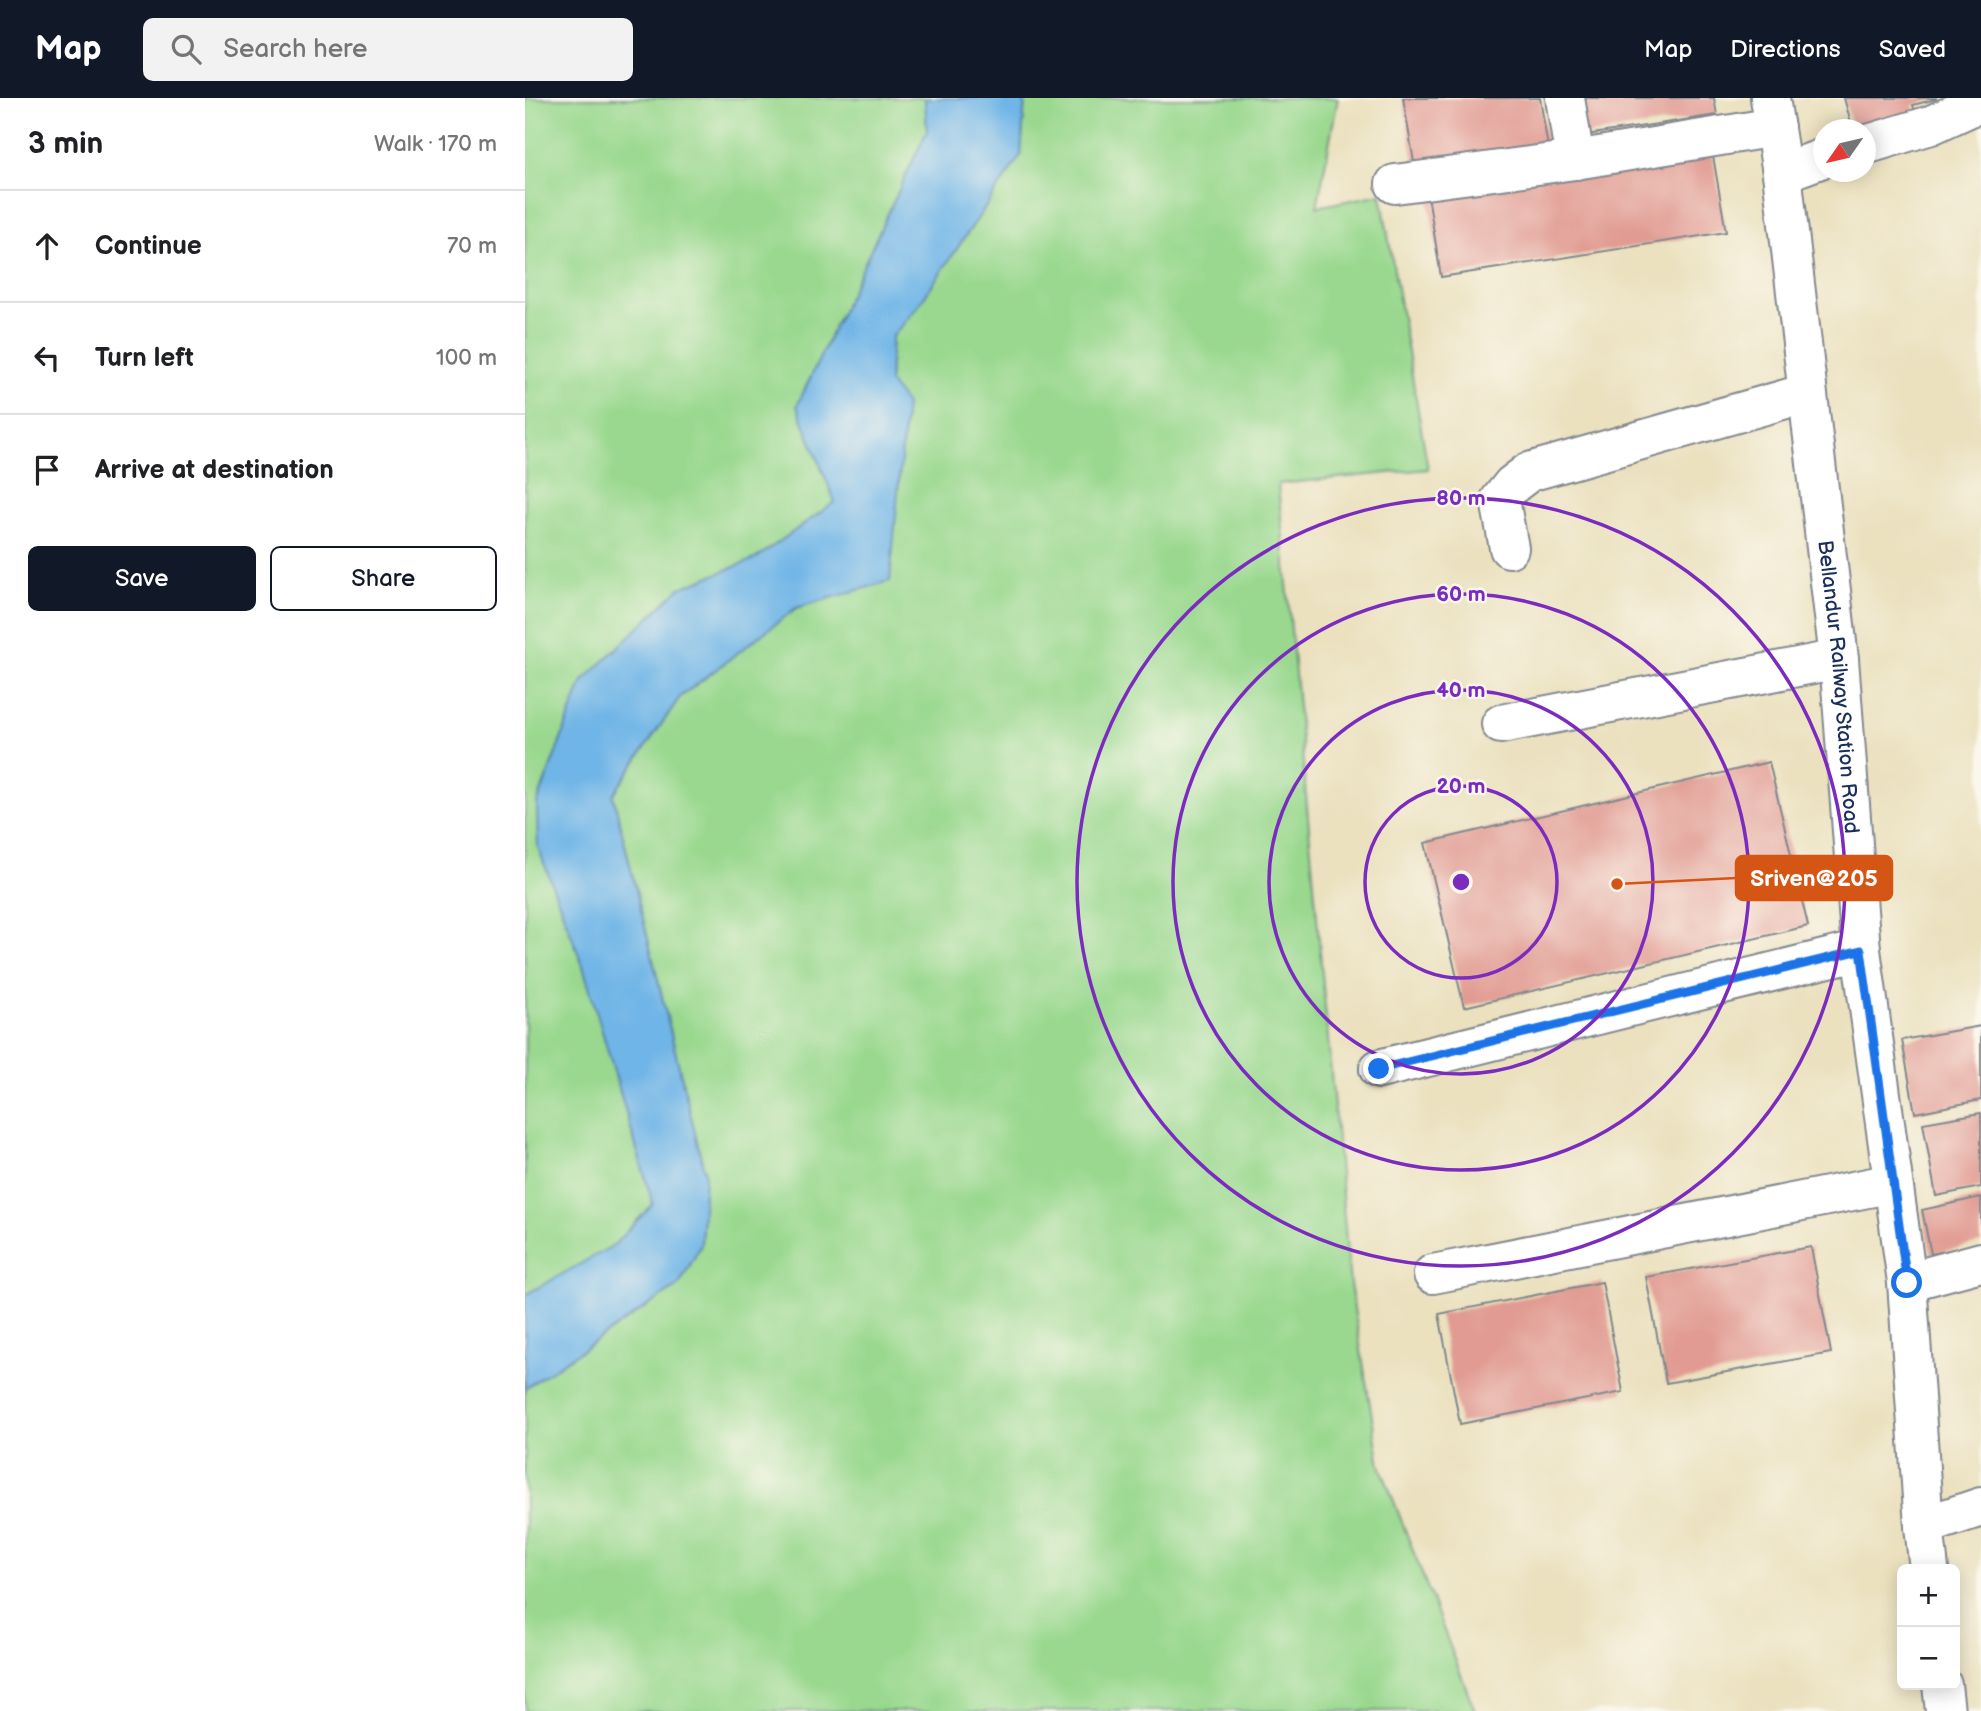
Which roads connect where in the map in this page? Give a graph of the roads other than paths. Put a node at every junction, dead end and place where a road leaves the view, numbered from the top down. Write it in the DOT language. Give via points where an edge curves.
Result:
graph roads {
  1 [pos="1565,98"];
  2 [pos="1981,102"];
  3 [pos="1772,113"];
  4 [pos="1876,142"];
  5 [pos="1575,160"];
  6 [pos="1813,162"];
  7 [pos="1782,173"];
  8 [pos="1395,184"];
  9 [pos="1807,393"];
  10 [pos="1509,548"];
  11 [pos="1839,659"];
  12 [pos="1501,724"];
  13 [pos="1861,950"];
  14 [pos="1379,1069"];
  15 [pos="1893,1183"];
  16 [pos="1981,1262"];
  17 [pos="1433,1274"];
  18 [pos="1907,1283"];
  19 [pos="1981,1507"];
  20 [pos="1924,1526"];
  21 [pos="1928,1564"];
  22 [pos="1943,1690"];
  23 [pos="1945,1711"];
  1 -- 5 [label="street"];
  2 -- 4 [label="street" via="1931,125"];
  3 -- 5 [label="street"];
  3 -- 7 [label="street, Bellandur Railway Station Road"];
  5 -- 8 [label="street"];
  6 -- 7 [label="street"];
  7 -- 9 [label="street, Bellandur Railway Station Road"];
  9 -- 10 [label="street" via="1529,472 1500,500"];
  9 -- 11 [label="street, Bellandur Railway Station Road"];
  11 -- 12 [label="street"];
  11 -- 13 [label="street, Bellandur Railway Station Road"];
  13 -- 14 [label="street"];
  13 -- 15 [label="street, Bellandur Railway Station Road"];
  15 -- 17 [label="street"];
  15 -- 18 [label="street, Bellandur Railway Station Road"];
  16 -- 18 [label="street"];
  18 -- 20 [label="street, Bellandur Railway Station Road"];
  19 -- 20 [label="street"];
  20 -- 21 [label="street, Bellandur Railway Station Road"];
  22 -- 23 [label="street"];
}
